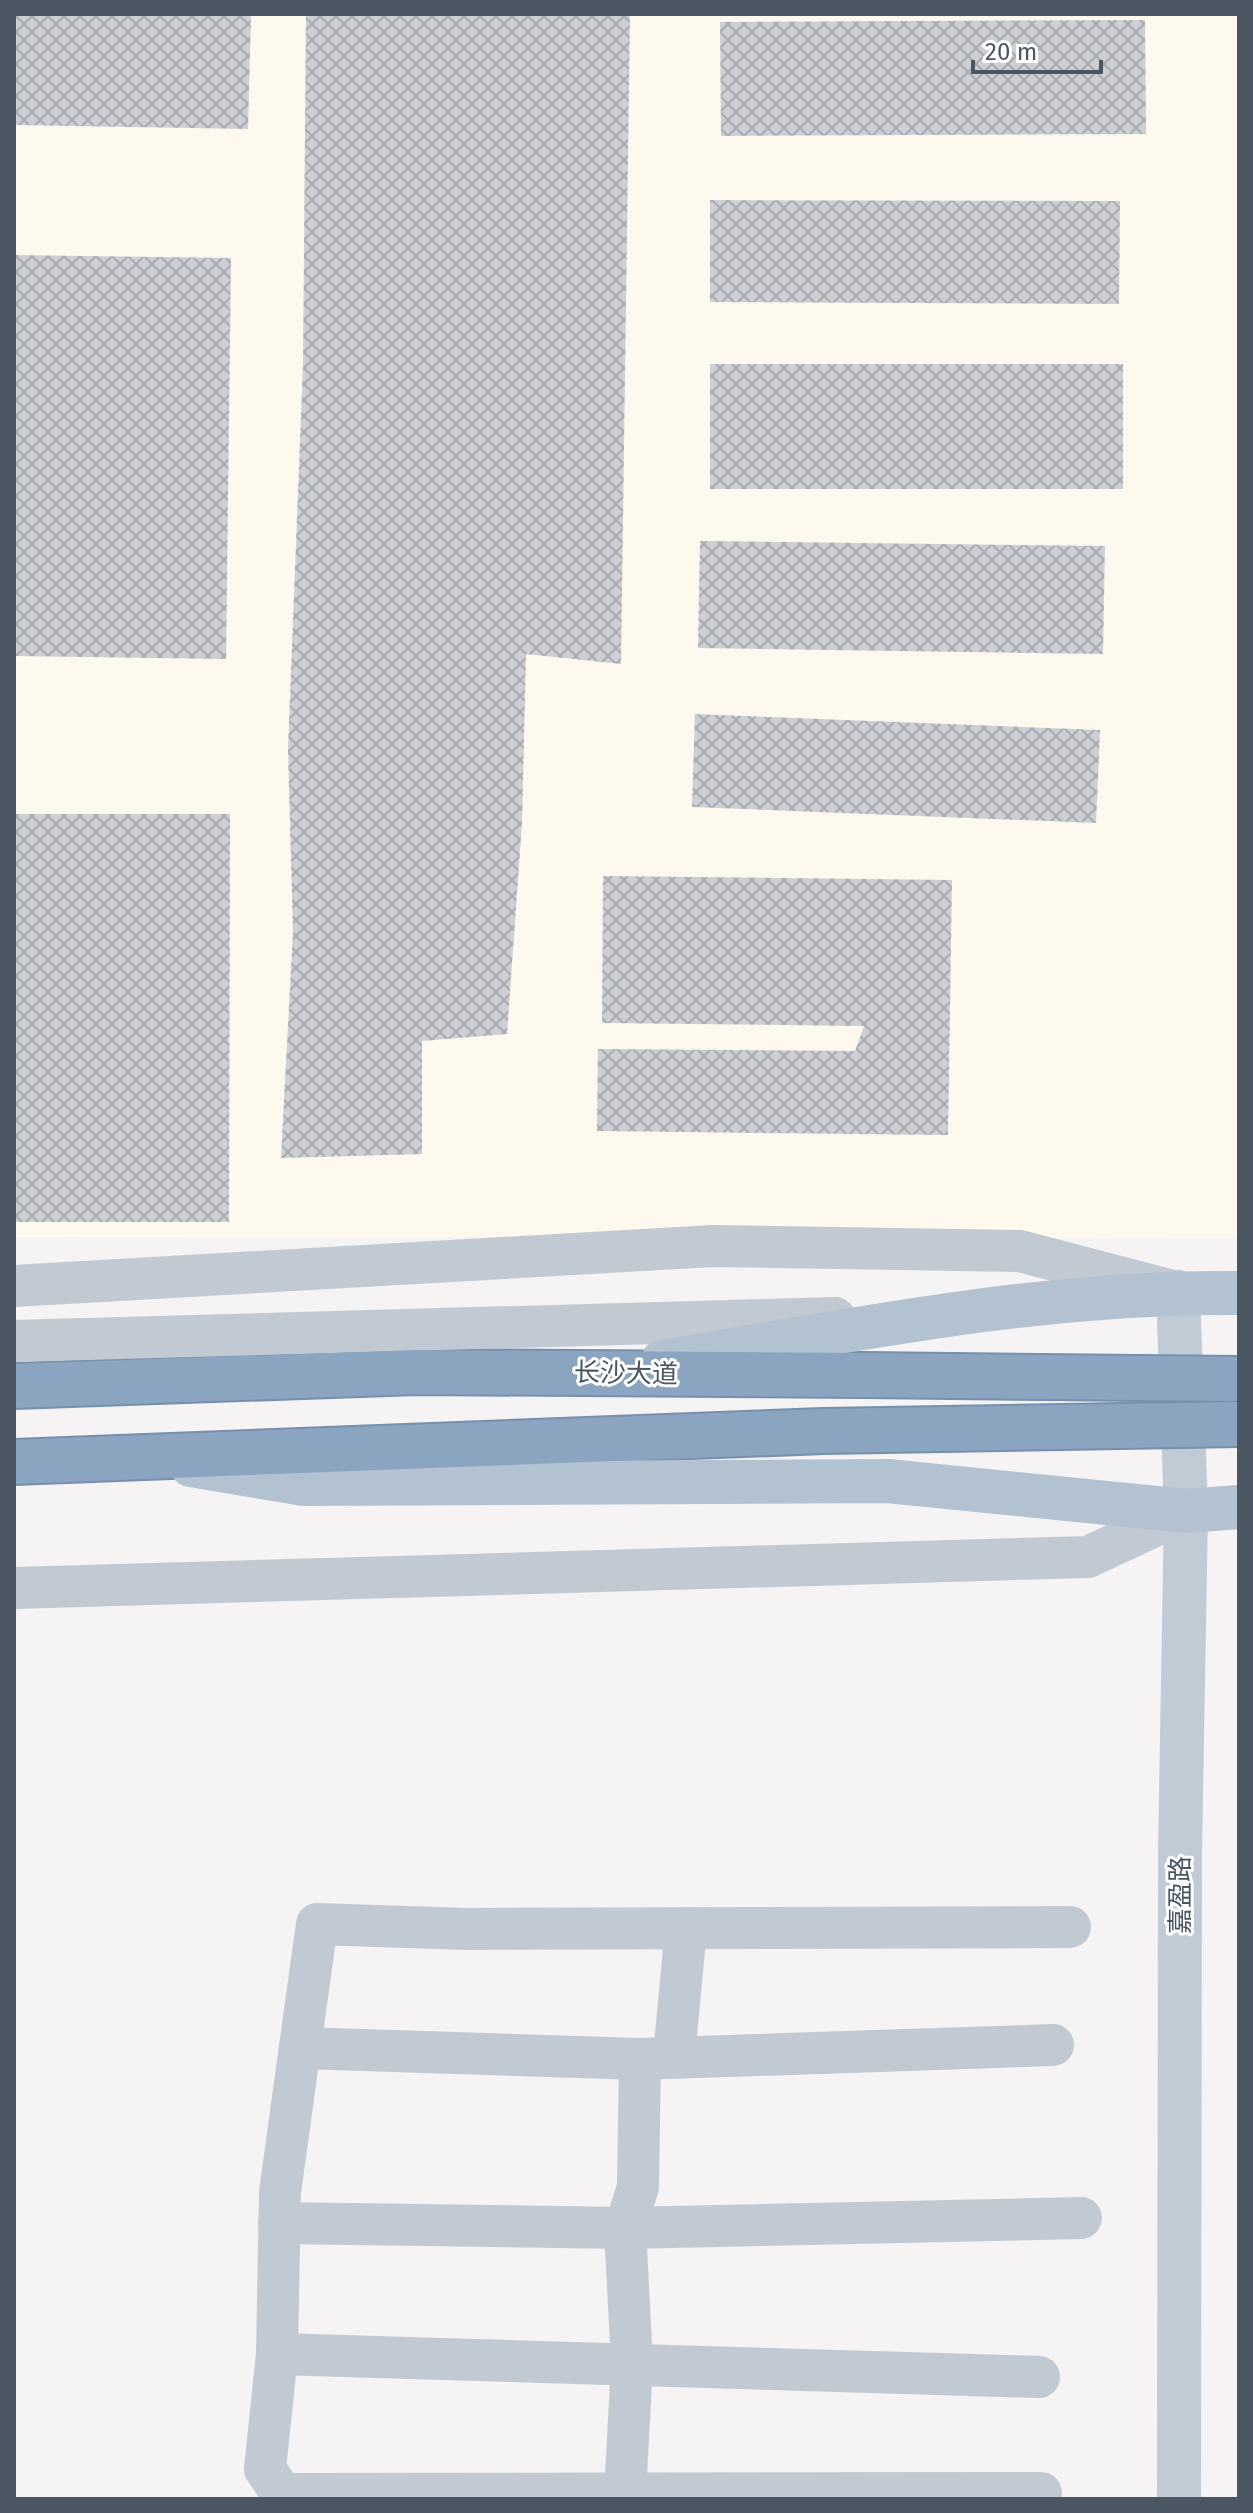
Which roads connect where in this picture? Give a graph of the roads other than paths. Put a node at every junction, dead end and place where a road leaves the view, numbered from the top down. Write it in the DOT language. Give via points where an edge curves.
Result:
graph roads {
  1 [pos="14,1286"];
  2 [pos="1178,1292"];
  3 [pos="1239,1293"];
  4 [pos="940,1315"];
  5 [pos="1239,1322"];
  6 [pos="105,1339"];
  7 [pos="14,1341"];
  8 [pos="540,1372"];
  9 [pos="598,1373"];
  10 [pos="1239,1379"];
  11 [pos="14,1389"];
  12 [pos="1239,1424"];
  13 [pos="153,1458"];
  14 [pos="14,1462"];
  15 [pos="1239,1507"];
  16 [pos="1186,1511"];
  17 [pos="14,1588"];
  18 [pos="1070,1927"];
  19 [pos="686,1928"];
  20 [pos="1053,2045"];
  21 [pos="300,2048"];
  22 [pos="657,2057"];
  23 [pos="1081,2218"];
  24 [pos="279,2223"];
  25 [pos="625,2228"];
  26 [pos="277,2354"];
  27 [pos="632,2364"];
  28 [pos="1039,2377"];
  29 [pos="1041,2493"];
  30 [pos="625,2494"];
  31 [pos="453,2497"];
  32 [pos="1179,2499"];
  1 -- 2 [label="street" via="713,1246 1020,1251"];
  2 -- 3 [label="main road"];
  2 -- 4 [label="main road"];
  2 -- 16 [label="street, 嘉盈路"];
  3 -- 5 [label="street"];
  4 -- 6 [label="street"];
  4 -- 9 [label="main road"];
  6 -- 7 [label="street"];
  6 -- 8 [label="street"];
  8 -- 9 [label="highway, 长沙大道"];
  8 -- 11 [label="highway, 长沙大道"];
  9 -- 10 [label="highway, 长沙大道, bridge"];
  12 -- 13 [label="highway, bridge" via="824,1431"];
  13 -- 14 [label="highway"];
  13 -- 16 [label="main road" via="304,1484 888,1481"];
  15 -- 16 [label="main road"];
  16 -- 17 [label="street" via="1088,1557"];
  16 -- 32 [label="street, 嘉盈路"];
  18 -- 19 [label="street"];
  19 -- 21 [label="street" via="317,1924"];
  19 -- 22 [label="street"];
  20 -- 22 [label="street"];
  21 -- 22 [label="street"];
  21 -- 24 [label="street"];
  22 -- 25 [label="street" via="638,2187"];
  23 -- 25 [label="street"];
  24 -- 25 [label="street"];
  24 -- 26 [label="street"];
  25 -- 27 [label="street"];
  26 -- 27 [label="street"];
  26 -- 31 [label="street" via="265,2469 282,2494"];
  27 -- 28 [label="street"];
  27 -- 30 [label="street"];
  29 -- 30 [label="street"];
  30 -- 31 [label="street"];
}
